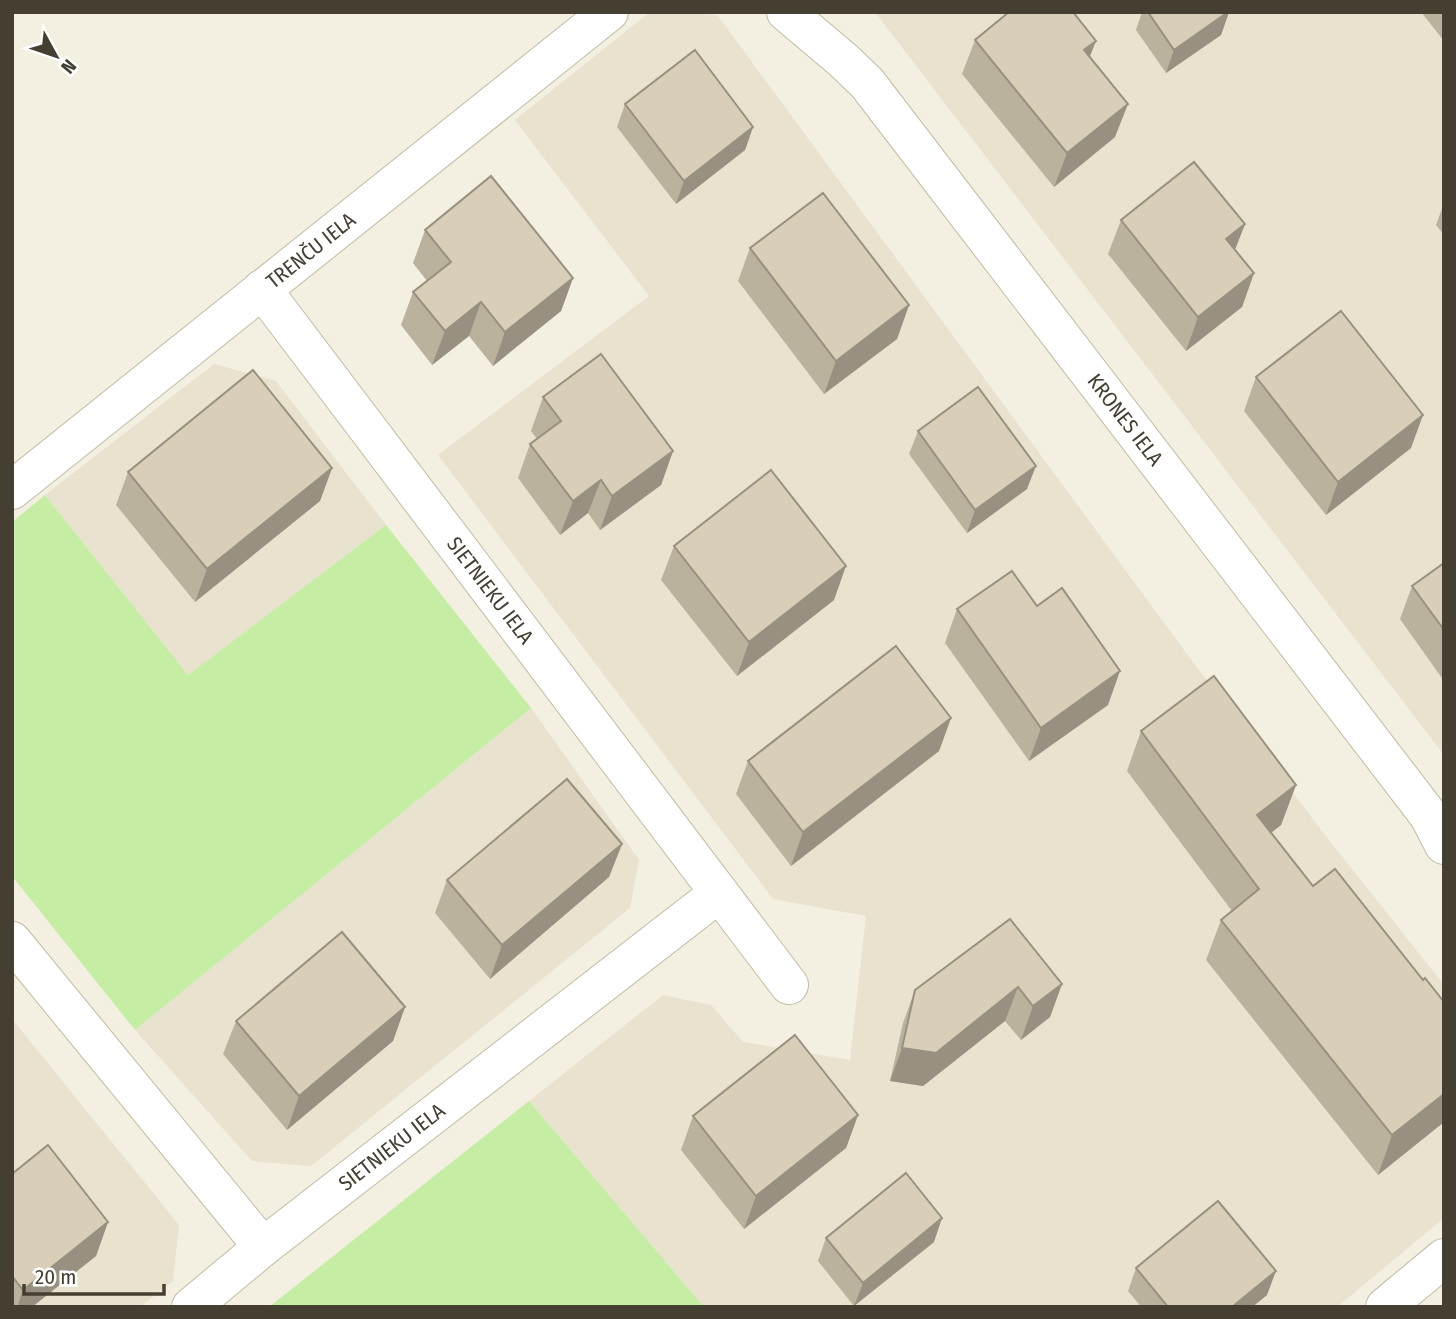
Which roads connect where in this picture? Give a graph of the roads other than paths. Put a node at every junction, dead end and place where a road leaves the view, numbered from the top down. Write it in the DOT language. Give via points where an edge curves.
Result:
graph roads {
  1 [pos="609,12"];
  2 [pos="786,12"];
  3 [pos="262,289"];
  4 [pos="12,490"];
  5 [pos="1444,845"];
  6 [pos="719,892"];
  7 [pos="12,941"];
  8 [pos="789,985"];
  9 [pos="263,1247"];
  10 [pos="1444,1258"];
  11 [pos="191,1307"];
  12 [pos="1385,1307"];
  1 -- 3 [label="street, TRENČU IELA"];
  2 -- 5 [label="street, KRONES IELA" via="867,83 1429,816"];
  3 -- 4 [label="street, TRENČU IELA"];
  3 -- 6 [label="street, SIETNIEKU IELA"];
  6 -- 8 [label="street, SIETNIEKU IELA"];
  6 -- 9 [label="street, SIETNIEKU IELA"];
  7 -- 9 [label="street"];
  9 -- 11 [label="street, SIETNIEKU IELA"];
  10 -- 12 [label="street"];
}
